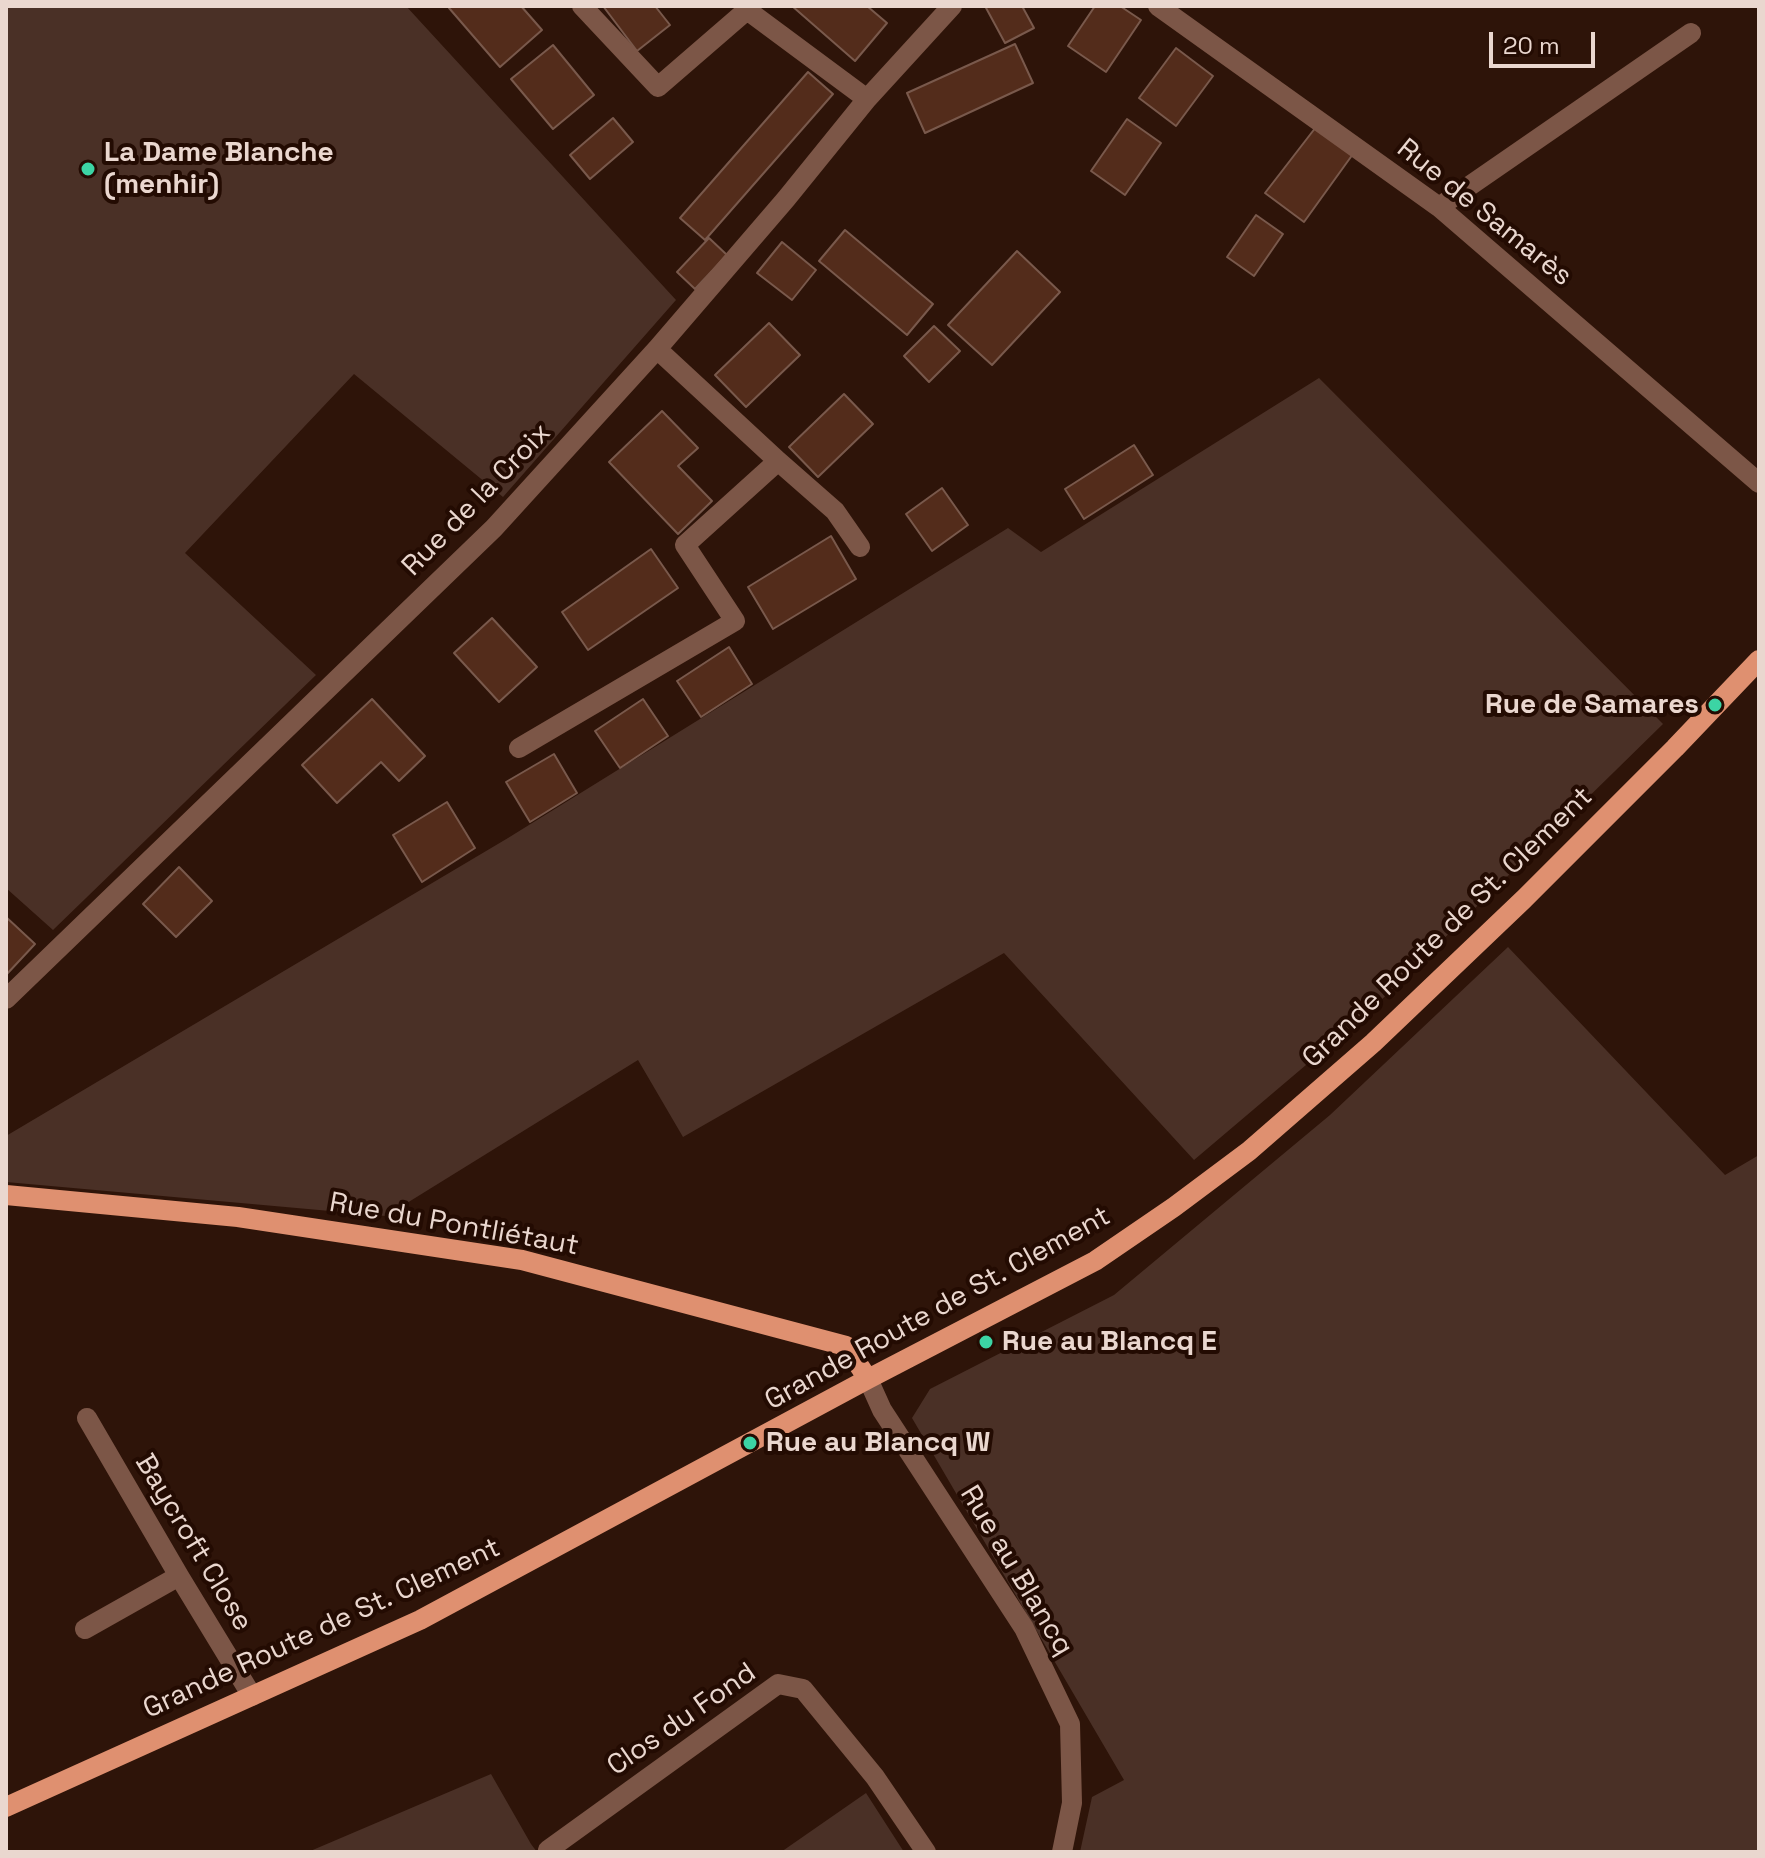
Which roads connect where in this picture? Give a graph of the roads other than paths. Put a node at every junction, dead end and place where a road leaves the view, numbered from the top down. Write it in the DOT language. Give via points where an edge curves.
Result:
graph roads {
  1 [pos="582,6"];
  2 [pos="952,6"];
  3 [pos="1158,6"];
  4 [pos="1691,33"];
  5 [pos="867,99"];
  6 [pos="1439,207"];
  7 [pos="657,349"];
  8 [pos="778,461"];
  9 [pos="1759,483"];
  10 [pos="860,547"];
  11 [pos="1759,660"];
  12 [pos="519,748"];
  13 [pos="6,999"];
  14 [pos="6,1195"];
  15 [pos="868,1379"];
  16 [pos="87,1418"];
  17 [pos="179,1576"];
  18 [pos="85,1629"];
  19 [pos="252,1696"];
  20 [pos="6,1807"];
  21 [pos="548,1850"];
  22 [pos="926,1852"];
  23 [pos="1062,1852"];
  1 -- 5 [label="street" via="658,87 747,10"];
  2 -- 5 [label="street, Rue de la Croix"];
  3 -- 6 [label="street, Rue de Samarès"];
  4 -- 6 [label="street"];
  5 -- 7 [label="street, Rue de la Croix"];
  6 -- 9 [label="street, Rue de Samarès"];
  7 -- 8 [label="street"];
  7 -- 13 [label="street, Rue de la Croix" via="494,528"];
  8 -- 10 [label="street" via="835,511"];
  8 -- 12 [label="street" via="685,545 735,621"];
  11 -- 15 [label="main road, Grande Route de St. Clement" via="1524,899 1373,1043 1249,1151 1095,1261"];
  14 -- 15 [label="main road, Rue du Pontliétaut" via="238,1217 522,1260 846,1346"];
  15 -- 19 [label="main road, Grande Route de St. Clement" via="420,1620"];
  15 -- 23 [label="street, Rue au Blancq" via="882,1410 1024,1628 1070,1724 1072,1803"];
  16 -- 17 [label="street, Baycroft Close"];
  17 -- 18 [label="street"];
  17 -- 19 [label="street, Baycroft Close"];
  19 -- 20 [label="main road, Grande Route de St. Clement"];
  21 -- 22 [label="street, Clos du Fond" via="778,1684 803,1689 875,1777"];
}
